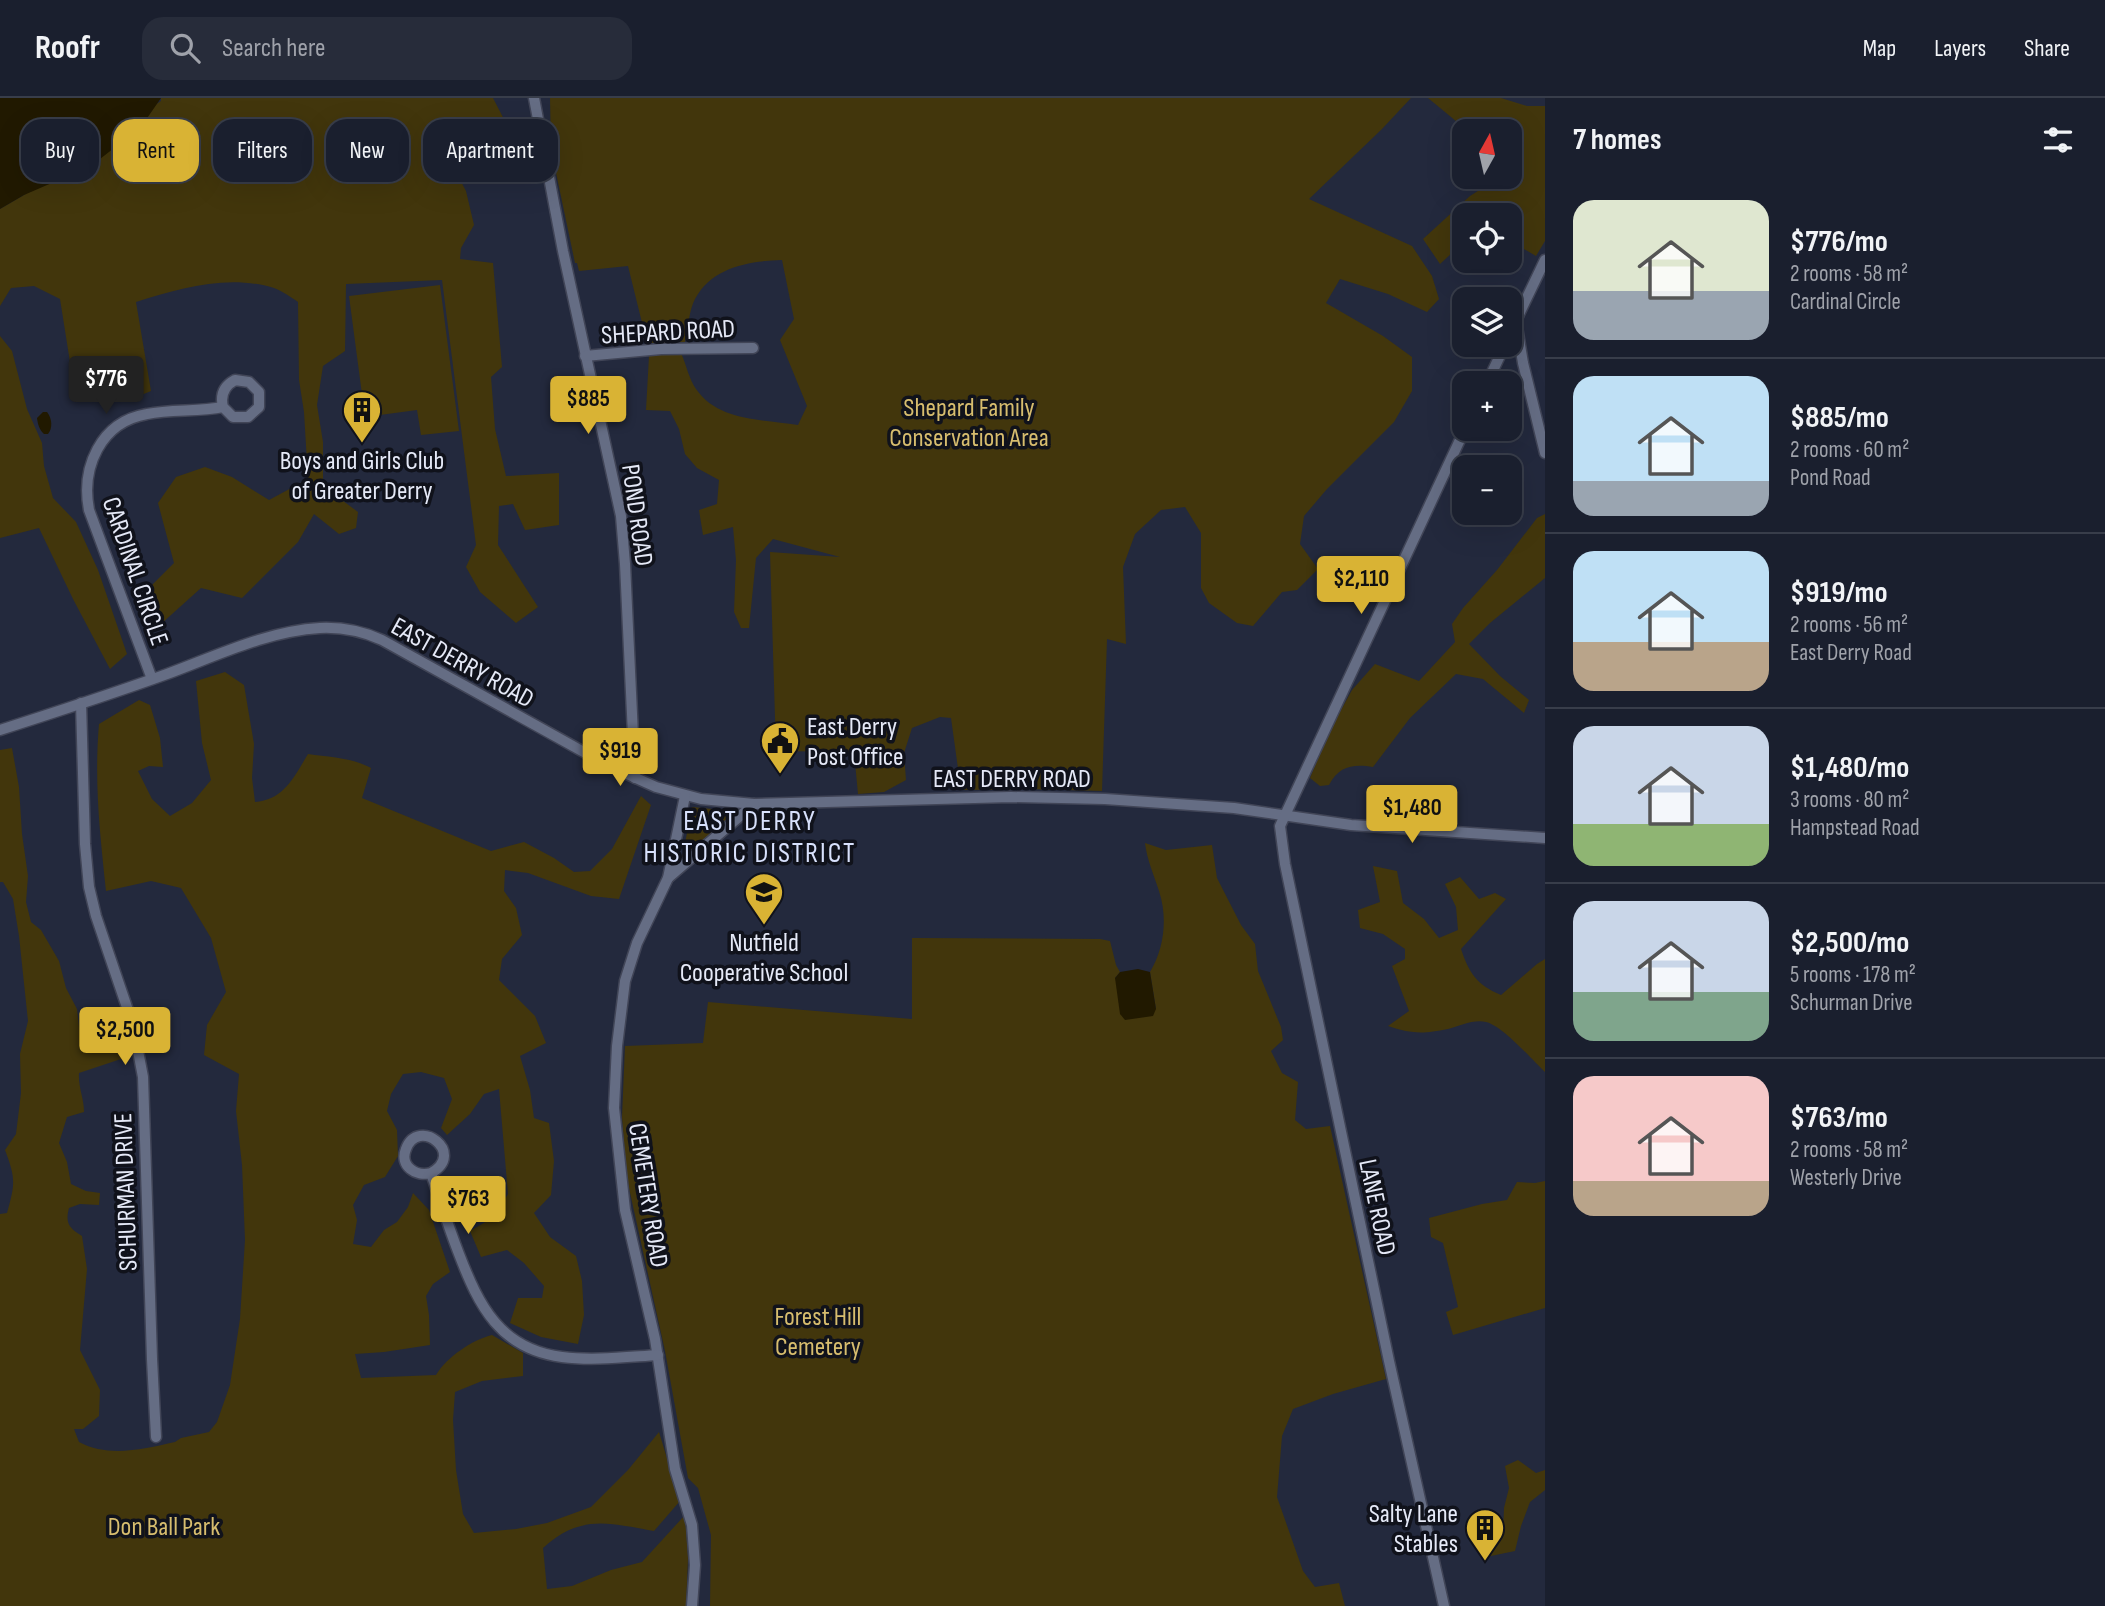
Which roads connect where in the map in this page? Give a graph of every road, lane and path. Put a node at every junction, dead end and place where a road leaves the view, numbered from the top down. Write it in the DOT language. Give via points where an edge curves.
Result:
graph roads {
  1 [pos="534,98"];
  2 [pos="1545,260"];
  3 [pos="1522,308"];
  4 [pos="753,348"];
  5 [pos="1522,354"];
  6 [pos="585,356"];
  7 [pos="223,407"];
  8 [pos="1459,441"];
  9 [pos="1545,453"];
  10 [pos="152,679"];
  11 [pos="81,703"];
  12 [pos="0,730"];
  13 [pos="635,778"];
  14 [pos="685,796"];
  15 [pos="754,804"];
  16 [pos="1284,816"];
  17 [pos="1545,838"];
  18 [pos="668,878"];
  19 [pos="431,1173"];
  20 [pos="658,1355"];
  21 [pos="156,1437"];
  22 [pos="692,1606"];
  23 [pos="1444,1606"];
  1 -- 6 [label="street, POND ROAD"];
  2 -- 3 [label="street"];
  4 -- 6 [label="street, SHEPARD ROAD"];
  5 -- 9 [label="street"];
  6 -- 13 [label="street, POND ROAD" via="623,530"];
  7 -- 7 [label="street, CARDINAL CIRCLE" via="233,417 248,417 259,407 259,392 249,382 232,382 222,393"];
  7 -- 10 [label="street, CARDINAL CIRCLE" via="131,418 104,439 88,471 89,510"];
  8 -- 16 [label="street"];
  10 -- 11 [label="street, EAST DERRY ROAD"];
  10 -- 13 [label="street, EAST DERRY ROAD" via="290,632 352,630 391,644"];
  11 -- 12 [label="street, EAST DERRY ROAD"];
  11 -- 21 [label="street, SCHURMAN DRIVE" via="89,887 133,1025 143,1077"];
  13 -- 14 [label="street, EAST DERRY ROAD"];
  14 -- 15 [label="street, EAST DERRY ROAD"];
  14 -- 18 [label="street, CEMETERY ROAD"];
  15 -- 16 [label="street, EAST DERRY ROAD" via="1072,798 1208,806"];
  15 -- 18 [label="street"];
  16 -- 17 [label="street, EAST DERRY ROAD" via="1382,828"];
  16 -- 23 [label="street, LANE ROAD" via="1280,826 1285,864"];
  18 -- 20 [label="street, CEMETERY ROAD" via="637,943 625,981 614,1108 625,1210"];
  19 -- 19 [label="street" via="442,1162 443,1150 432,1138 419,1136 407,1146 405,1161 415,1173"];
  19 -- 20 [label="street" via="479,1301 489,1318 513,1340 559,1357"];
  20 -- 22 [label="street, CEMETERY ROAD" via="675,1469 692,1525"];
}
